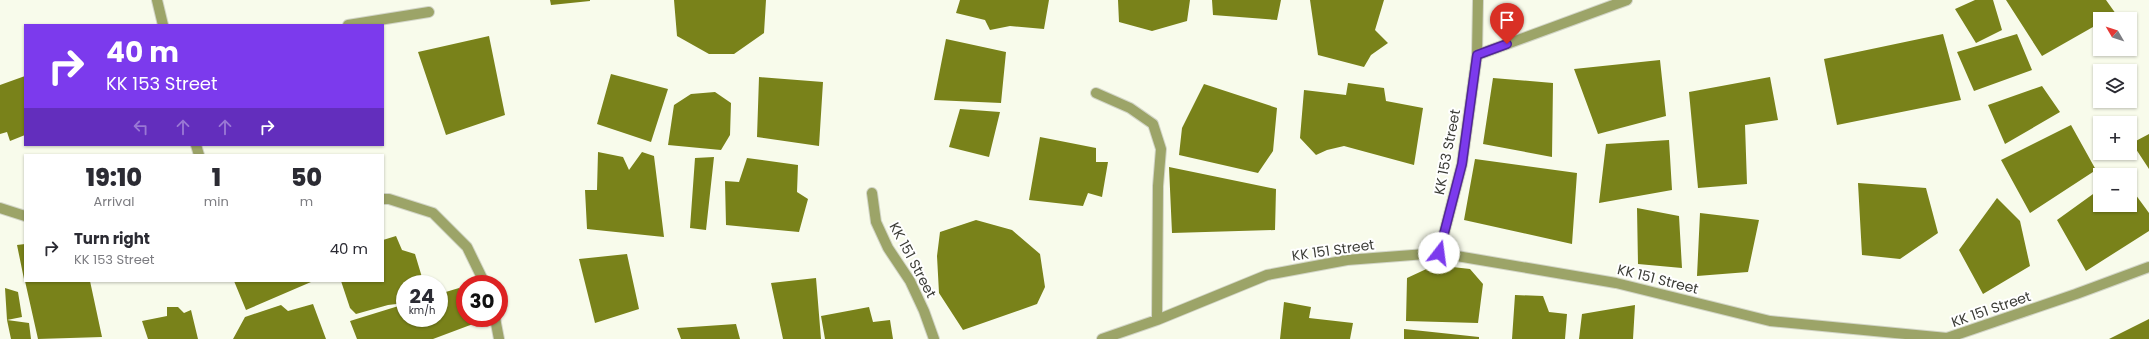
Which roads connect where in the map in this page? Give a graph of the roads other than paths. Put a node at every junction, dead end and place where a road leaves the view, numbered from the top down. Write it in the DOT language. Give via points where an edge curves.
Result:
graph roads {
  1 [pos="157,0"];
  2 [pos="1478,0"];
  3 [pos="1627,0"];
  4 [pos="429,12"];
  5 [pos="163,24"];
  6 [pos="354,24"];
  7 [pos="1477,55"];
  8 [pos="1096,94"];
  9 [pos="872,193"];
  10 [pos="384,199"];
  11 [pos="0,208"];
  12 [pos="24,216"];
  13 [pos="1439,253"];
  14 [pos="2149,266"];
  15 [pos="481,275"];
  16 [pos="1157,320"];
  17 [pos="497,327"];
  18 [pos="499,339"];
  19 [pos="934,339"];
  20 [pos="1102,339"];
  1 -- 5 [label="street"];
  2 -- 7 [label="street, KK 153 Street"];
  3 -- 7 [label="street"];
  4 -- 6 [label="street"];
  7 -- 13 [label="street, KK 153 Street" via="1462,164"];
  8 -- 16 [label="street" via="1130,108 1153,124 1161,149 1158,186"];
  9 -- 19 [label="street, KK 151 Street" via="876,222 888,248 910,281"];
  10 -- 15 [label="street" via="433,213 467,247"];
  11 -- 12 [label="street"];
  13 -- 14 [label="street, KK 151 Street" via="1616,283 1770,322 1947,338"];
  13 -- 16 [label="street, KK 151 Street" via="1347,260 1267,275"];
  16 -- 20 [label="street, KK 151 Street"];
  17 -- 18 [label="street"];
}
